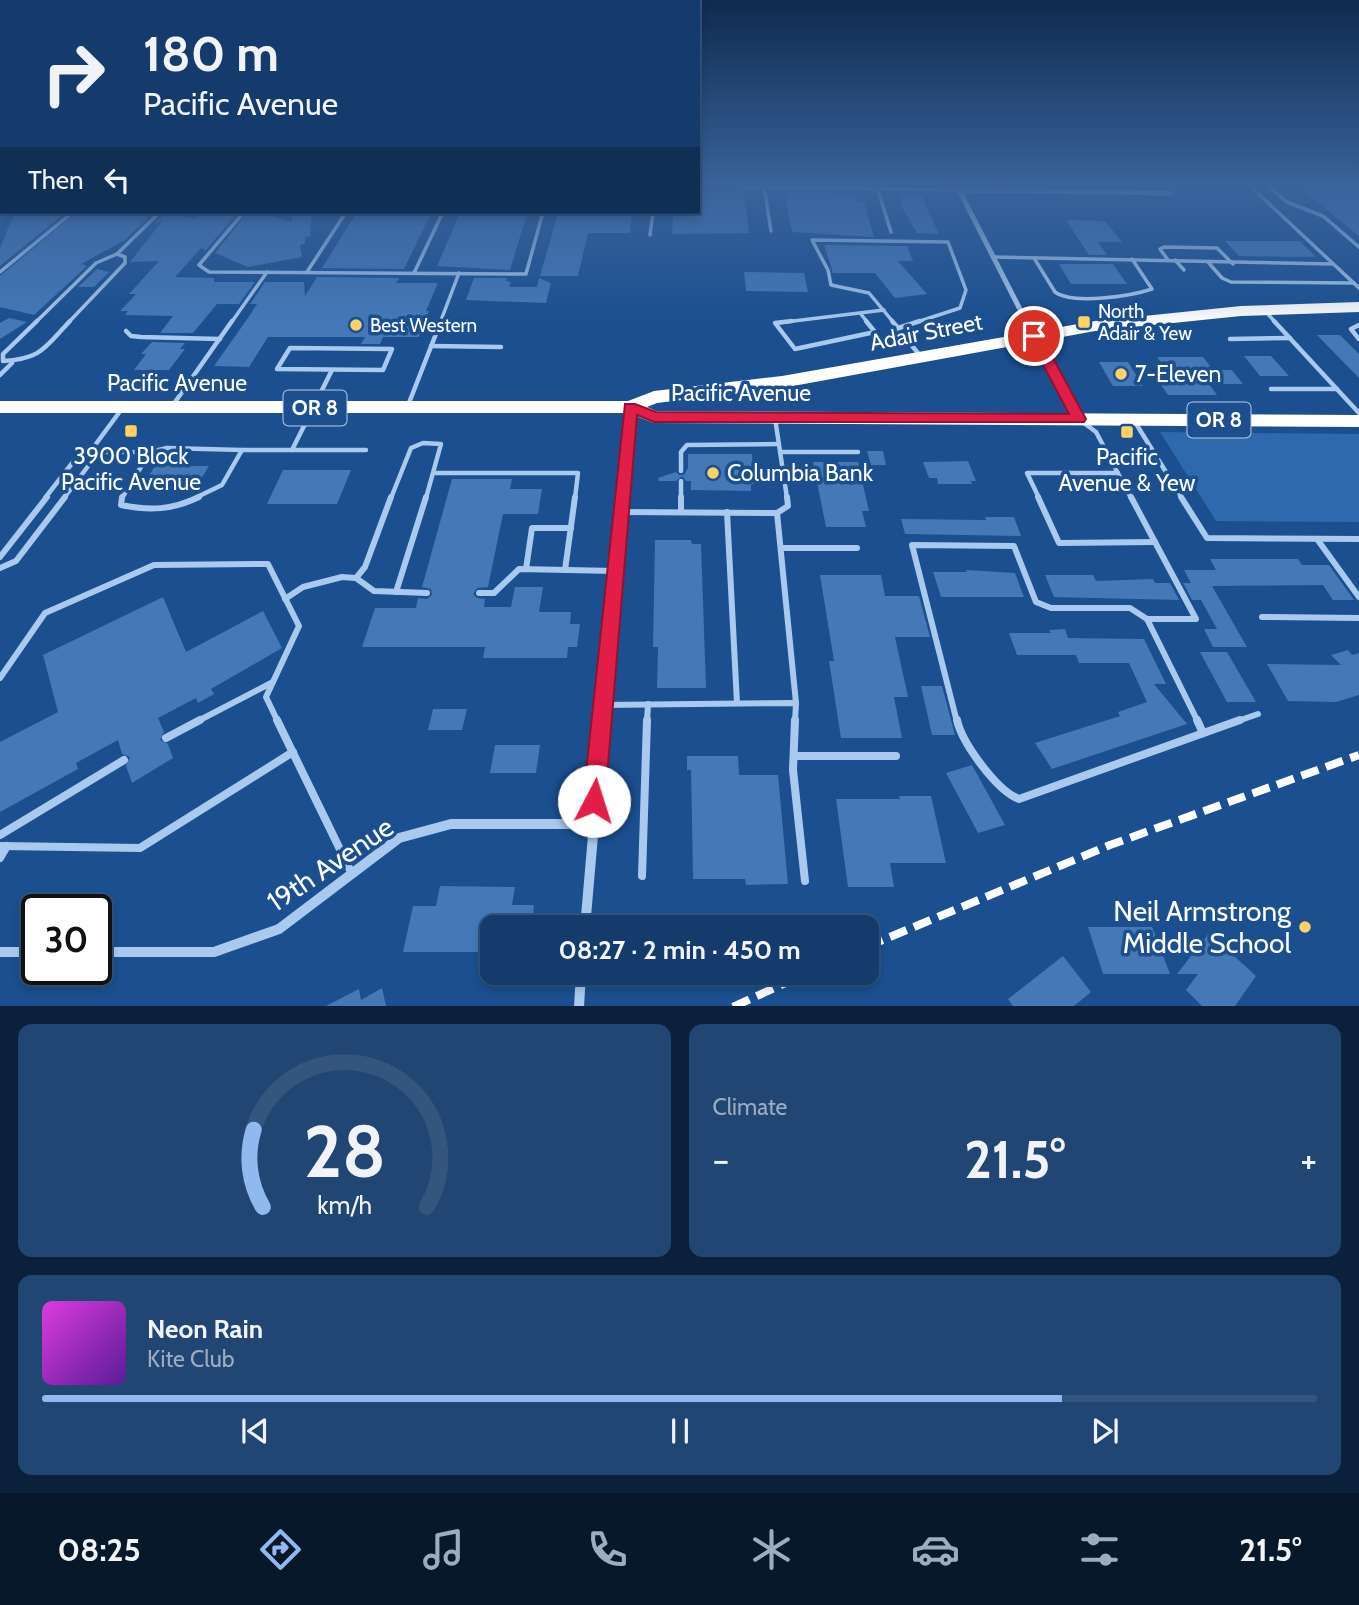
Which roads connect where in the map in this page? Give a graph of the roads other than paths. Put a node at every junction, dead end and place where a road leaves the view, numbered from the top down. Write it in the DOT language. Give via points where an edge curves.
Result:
graph roads {
  1 [pos="50,231"];
  2 [pos="141,231"];
  3 [pos="228,231"];
  4 [pos="334,231"];
  5 [pos="434,231"];
  6 [pos="538,231"];
  7 [pos="651,231"];
  8 [pos="981,231"];
  9 [pos="1300,231"];
  10 [pos="1340,231"];
  11 [pos="650,236"];
  12 [pos="1359,247"];
  13 [pos="117,254"];
  14 [pos="994,257"];
  15 [pos="1034,258"];
  16 [pos="1132,259"];
  17 [pos="1168,260"];
  18 [pos="1175,260"];
  19 [pos="1208,262"];
  20 [pos="1233,264"];
  21 [pos="1333,264"];
  22 [pos="1184,270"];
  23 [pos="0,272"];
  24 [pos="267,272"];
  25 [pos="307,272"];
  26 [pos="414,273"];
  27 [pos="459,273"];
  28 [pos="1354,283"];
  29 [pos="1359,288"];
  30 [pos="1359,307"];
  31 [pos="884,310"];
  32 [pos="1264,310"];
  33 [pos="860,313"];
  34 [pos="1359,325"];
  35 [pos="898,328"];
  36 [pos="126,331"];
  37 [pos="1034,336"];
  38 [pos="220,338"];
  39 [pos="1230,338"];
  40 [pos="1290,338"];
  41 [pos="1359,339"];
  42 [pos="431,346"];
  43 [pos="501,347"];
  44 [pos="921,357"];
  45 [pos="12,363"];
  46 [pos="332,370"];
  47 [pos="0,374"];
  48 [pos="1271,389"];
  49 [pos="1337,389"];
  50 [pos="0,407"];
  51 [pos="123,407"];
  52 [pos="630,407"];
  53 [pos="171,408"];
  54 [pos="313,408"];
  55 [pos="407,408"];
  56 [pos="1359,413"];
  57 [pos="775,418"];
  58 [pos="1079,419"];
  59 [pos="1133,419"];
  60 [pos="1359,421"];
  61 [pos="779,444"];
  62 [pos="242,450"];
  63 [pos="292,450"];
  64 [pos="366,450"];
  65 [pos="90,452"];
  66 [pos="150,452"];
  67 [pos="780,452"];
  68 [pos="858,452"];
  69 [pos="681,471"];
  70 [pos="434,473"];
  71 [pos="1118,473"];
  72 [pos="681,481"];
  73 [pos="621,512"];
  74 [pos="681,512"];
  75 [pos="727,512"];
  76 [pos="777,513"];
  77 [pos="570,528"];
  78 [pos="1317,539"];
  79 [pos="1359,539"];
  80 [pos="1155,542"];
  81 [pos="781,548"];
  82 [pos="857,548"];
  83 [pos="0,557"];
  84 [pos="0,568"];
  85 [pos="526,569"];
  86 [pos="565,570"];
  87 [pos="615,571"];
  88 [pos="356,578"];
  89 [pos="396,592"];
  90 [pos="427,593"];
  91 [pos="479,593"];
  92 [pos="1359,597"];
  93 [pos="285,599"];
  94 [pos="1262,617"];
  95 [pos="1359,618"];
  96 [pos="1147,619"];
  97 [pos="0,678"];
  98 [pos="273,682"];
  99 [pos="737,703"];
  100 [pos="796,703"];
  101 [pos="603,705"];
  102 [pos="648,705"];
  103 [pos="1258,714"];
  104 [pos="1203,733"];
  105 [pos="166,738"];
  106 [pos="293,752"];
  107 [pos="897,755"];
  108 [pos="794,756"];
  109 [pos="124,760"];
  110 [pos="592,824"];
  111 [pos="0,835"];
  112 [pos="4,846"];
  113 [pos="0,858"];
  114 [pos="352,874"];
  115 [pos="642,876"];
  116 [pos="805,881"];
  117 [pos="586,915"];
  118 [pos="0,952"];
  119 [pos="21,952"];
  120 [pos="112,952"];
  121 [pos="581,985"];
  122 [pos="579,1006"];
  1 -- 23 [label="lane"];
  2 -- 13 [label="lane"];
  3 -- 24 [label="lane" via="199,265 209,271"];
  4 -- 25 [label="lane"];
  5 -- 26 [label="lane"];
  6 -- 27 [label="lane" via="526,274"];
  7 -- 11 [label="lane"];
  8 -- 14 [label="street"];
  9 -- 21 [label="lane"];
  10 -- 12 [label="lane"];
  13 -- 45 [label="lane" via="125,257 125,262 40,352"];
  13 -- 45 [label="lane" via="96,263 3,354 3,361"];
  14 -- 15 [label="lane"];
  14 -- 37 [label="street"];
  15 -- 16 [label="lane"];
  15 -- 16 [label="lane" via="1053,289 1065,297 1149,291 1153,287"];
  16 -- 17 [label="lane"];
  17 -- 18 [label="lane"];
  17 -- 20 [label="lane" via="1160,249 1217,248"];
  18 -- 19 [label="lane"];
  18 -- 22 [label="lane"];
  19 -- 20 [label="lane"];
  19 -- 28 [label="lane" via="1231,282"];
  20 -- 21 [label="lane"];
  21 -- 28 [label="lane"];
  24 -- 25 [label="lane"];
  24 -- 38 [label="lane"];
  25 -- 26 [label="lane"];
  26 -- 27 [label="lane"];
  27 -- 42 [label="lane"];
  28 -- 29 [label="lane"];
  30 -- 32 [label="highway, Adair Street / OR 8"];
  31 -- 33 [label="lane"];
  31 -- 35 [label="lane"];
  31 -- 35 [label="lane" via="869,293 831,285 812,240 948,242 966,290 960,308"];
  32 -- 37 [label="highway, Adair Street / OR 8" via="1160,318"];
  32 -- 40 [label="lane"];
  33 -- 33 [label="lane" via="824,317 775,323 795,349 875,332"];
  34 -- 41 [label="lane" via="1351,329"];
  35 -- 44 [label="lane"];
  36 -- 38 [label="lane" via="141,337"];
  37 -- 44 [label="highway, Adair Street / OR 8"];
  37 -- 58 [label="street"];
  38 -- 53 [label="lane"];
  39 -- 40 [label="lane"];
  40 -- 49 [label="lane"];
  42 -- 43 [label="lane"];
  42 -- 55 [label="lane"];
  44 -- 52 [label="highway, Adair Street / OR 8" via="782,382 654,397"];
  45 -- 47 [label="lane"];
  46 -- 46 [label="lane" via="383,370 392,349 290,348 277,369"];
  46 -- 54 [label="lane"];
  48 -- 49 [label="lane"];
  49 -- 56 [label="lane"];
  50 -- 51 [label="highway, Pacific Avenue / OR 8"];
  51 -- 53 [label="highway, Pacific Avenue / OR 8"];
  51 -- 65 [label="lane"];
  52 -- 55 [label="highway, Pacific Avenue / OR 8"];
  52 -- 57 [label="highway, Pacific Avenue / OR 8" via="654,417"];
  52 -- 73 [label="street"];
  53 -- 54 [label="highway, Pacific Avenue / OR 8"];
  54 -- 55 [label="highway, Pacific Avenue / OR 8"];
  54 -- 63 [label="lane"];
  57 -- 58 [label="highway, Pacific Avenue / OR 8"];
  57 -- 61 [label="lane"];
  58 -- 59 [label="highway, Pacific Avenue / OR 8"];
  58 -- 71 [label="lane" via="1096,432"];
  59 -- 60 [label="highway, Pacific Avenue / OR 8"];
  59 -- 78 [label="lane" via="1206,538"];
  61 -- 67 [label="lane"];
  61 -- 69 [label="lane" via="687,445 681,452"];
  62 -- 63 [label="lane"];
  62 -- 66 [label="lane" via="167,448"];
  62 -- 66 [label="lane" via="222,485 182,505 140,509 121,505 122,494"];
  63 -- 64 [label="lane"];
  65 -- 66 [label="lane"];
  65 -- 83 [label="lane" via="77,457"];
  65 -- 84 [label="lane" via="95,457 16,561"];
  67 -- 68 [label="lane"];
  67 -- 76 [label="lane" via="788,506"];
  70 -- 77 [label="lane" via="578,473"];
  70 -- 88 [label="lane" via="441,444 411,447 365,567"];
  70 -- 89 [label="lane"];
  71 -- 80 [label="lane"];
  71 -- 80 [label="lane" via="1027,473 1059,543"];
  72 -- 74 [label="lane"];
  73 -- 74 [label="lane"];
  73 -- 87 [label="street"];
  74 -- 75 [label="lane"];
  75 -- 76 [label="lane"];
  75 -- 99 [label="lane"];
  76 -- 81 [label="lane"];
  77 -- 85 [label="lane" via="532,528"];
  77 -- 86 [label="lane"];
  78 -- 79 [label="lane"];
  78 -- 92 [label="lane"];
  80 -- 96 [label="lane" via="1196,619"];
  81 -- 82 [label="lane"];
  81 -- 100 [label="lane"];
  85 -- 86 [label="lane"];
  85 -- 91 [label="lane" via="519,569 494,593"];
  86 -- 87 [label="lane"];
  87 -- 101 [label="street"];
  88 -- 89 [label="lane" via="374,591"];
  88 -- 93 [label="lane" via="319,581"];
  89 -- 90 [label="lane"];
  93 -- 97 [label="lane" via="268,564 154,565 45,613"];
  93 -- 98 [label="lane" via="299,626"];
  94 -- 95 [label="lane"];
  96 -- 104 [label="lane"];
  96 -- 104 [label="lane" via="1130,608 1051,608 1036,602 1014,547 912,545 960,734 1006,794 1019,799"];
  98 -- 105 [label="lane"];
  98 -- 106 [label="lane" via="266,697"];
  99 -- 100 [label="lane"];
  99 -- 102 [label="lane"];
  100 -- 108 [label="lane"];
  101 -- 102 [label="lane"];
  101 -- 110 [label="street"];
  102 -- 115 [label="lane"];
  103 -- 104 [label="lane"];
  106 -- 112 [label="lane" via="140,848"];
  106 -- 114 [label="lane"];
  107 -- 108 [label="lane"];
  108 -- 116 [label="lane"];
  109 -- 111 [label="lane"];
  110 -- 114 [label="street, 19th Avenue" via="451,824 399,838"];
  110 -- 117 [label="street"];
  112 -- 113 [label="lane"];
  114 -- 120 [label="street, 19th Avenue" via="279,929 214,952"];
  118 -- 119 [label="street"];
  121 -- 122 [label="street"];
}
